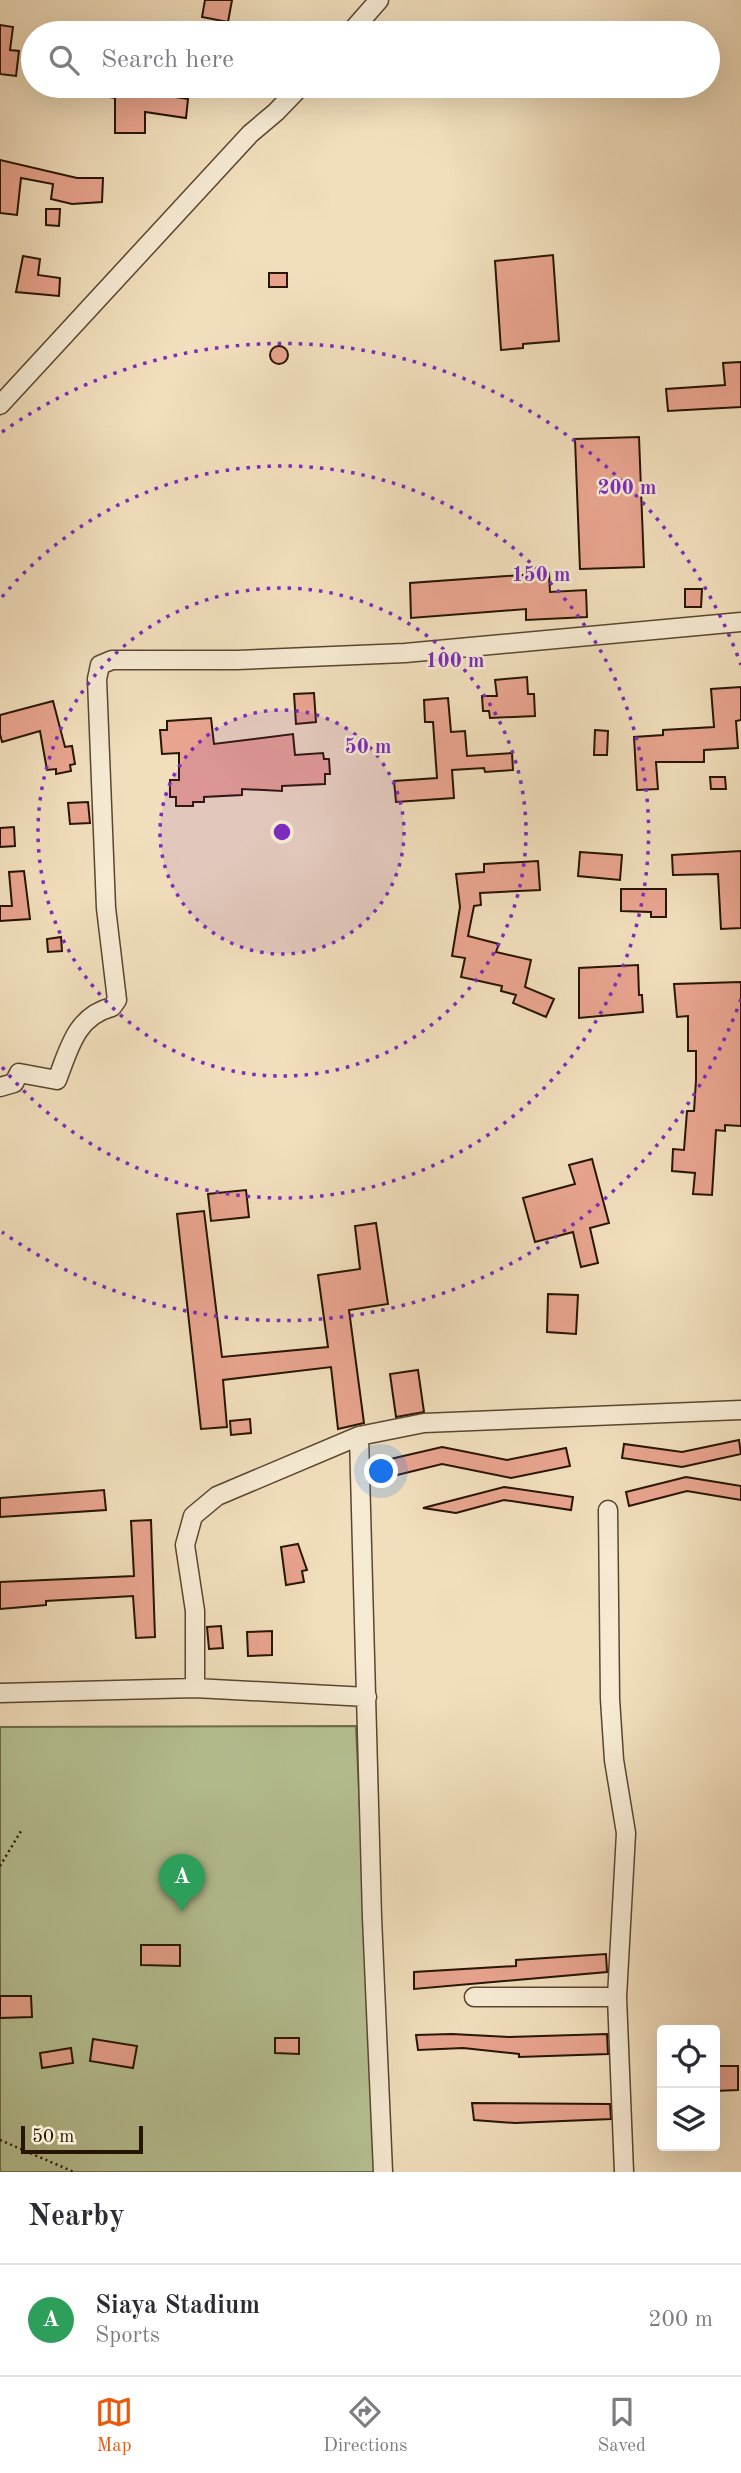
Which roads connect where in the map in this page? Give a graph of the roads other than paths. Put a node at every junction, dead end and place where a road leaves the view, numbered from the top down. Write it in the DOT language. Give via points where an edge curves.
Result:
graph roads {
  1 [pos="376,1"];
  2 [pos="360,21"];
  3 [pos="290,98"];
  4 [pos="0,405"];
  5 [pos="741,622"];
  6 [pos="0,1087"];
  7 [pos="741,1410"];
  8 [pos="359,1436"];
  9 [pos="608,1510"];
  10 [pos="195,1688"];
  11 [pos="0,1693"];
  12 [pos="368,1697"];
  13 [pos="474,1997"];
  14 [pos="617,1997"];
  15 [pos="383,2172"];
  16 [pos="624,2172"];
  1 -- 2 [label="street"];
  3 -- 4 [label="street" via="250,134"];
  5 -- 6 [label="street" via="405,653 112,660 100,665 106,908 117,1000 112,1007 95,1011 76,1033 57,1080 19,1073 14,1083"];
  7 -- 8 [label="street" via="424,1423"];
  8 -- 10 [label="street" via="217,1496 193,1516 185,1545 195,1611"];
  8 -- 12 [label="street"];
  9 -- 14 [label="street" via="610,1699 626,1833"];
  10 -- 11 [label="street"];
  10 -- 12 [label="street"];
  12 -- 15 [label="street"];
  13 -- 14 [label="street"];
  14 -- 16 [label="street"];
}
